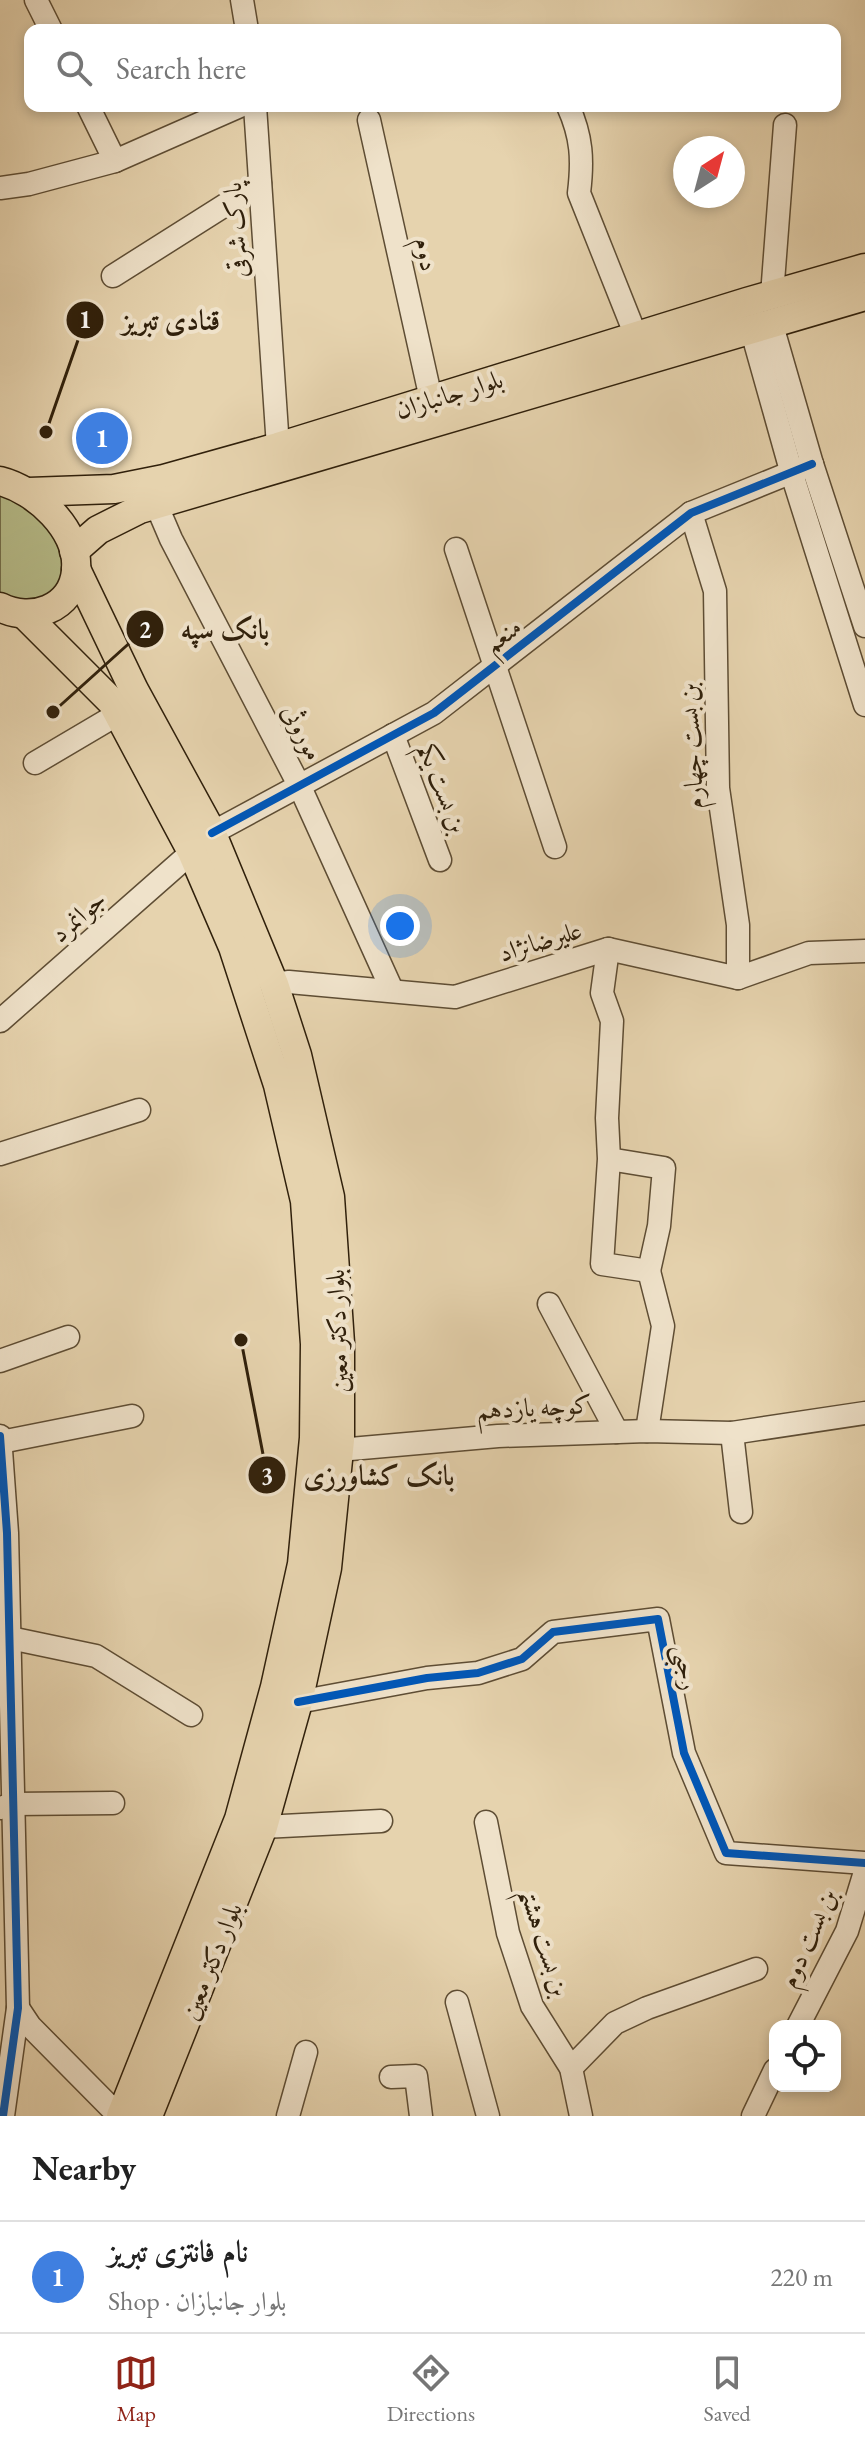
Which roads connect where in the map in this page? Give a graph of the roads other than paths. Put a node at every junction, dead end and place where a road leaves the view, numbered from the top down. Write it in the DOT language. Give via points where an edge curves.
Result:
graph roads {
  1 [pos="36,0"];
  2 [pos="242,0"];
  3 [pos="48,24"];
  4 [pos="246,24"];
  5 [pos="91,112"];
  6 [pos="226,112"];
  7 [pos="255,112"];
  8 [pos="571,112"];
  9 [pos="369,120"];
  10 [pos="785,125"];
  11 [pos="115,161"];
  12 [pos="260,183"];
  13 [pos="0,188"];
  14 [pos="865,268"];
  15 [pos="113,276"];
  16 [pos="865,296"];
  17 [pos="765,315"];
  18 [pos="636,336"];
  19 [pos="431,399"];
  20 [pos="280,456"];
  21 [pos="802,469"];
  22 [pos="0,481"];
  23 [pos="29,492"];
  24 [pos="156,504"];
  25 [pos="691,513"];
  26 [pos="456,549"];
  27 [pos="75,560"];
  28 [pos="12,611"];
  29 [pos="865,626"];
  30 [pos="495,665"];
  31 [pos="865,705"];
  32 [pos="118,714"];
  33 [pos="393,735"];
  34 [pos="35,763"];
  35 [pos="300,787"];
  36 [pos="202,843"];
  37 [pos="555,847"];
  38 [pos="440,860"];
  39 [pos="608,949"];
  40 [pos="865,951"];
  41 [pos="738,978"];
  42 [pos="274,984"];
  43 [pos="392,990"];
  44 [pos="0,1021"];
  45 [pos="139,1110"];
  46 [pos="0,1154"];
  47 [pos="609,1159"];
  48 [pos="649,1271"];
  49 [pos="549,1304"];
  50 [pos="68,1337"];
  51 [pos="0,1361"];
  52 [pos="865,1413"];
  53 [pos="132,1416"];
  54 [pos="647,1431"];
  55 [pos="617,1432"];
  56 [pos="732,1433"];
  57 [pos="1,1439"];
  58 [pos="339,1450"];
  59 [pos="741,1512"];
  60 [pos="4,1534"];
  61 [pos="10,1638"];
  62 [pos="298,1702"];
  63 [pos="191,1715"];
  64 [pos="113,1803"];
  65 [pos="12,1806"];
  66 [pos="381,1821"];
  67 [pos="486,1822"];
  68 [pos="263,1827"];
  69 [pos="865,1863"];
  70 [pos="865,1872"];
  71 [pos="8,1906"];
  72 [pos="859,1922"];
  73 [pos="756,1969"];
  74 [pos="457,2002"];
  75 [pos="18,2008"];
  76 [pos="801,2020"];
  77 [pos="306,2052"];
  78 [pos="6,2058"];
  79 [pos="571,2068"];
  80 [pos="391,2077"];
  81 [pos="769,2083"];
  82 [pos="3,2116"];
  83 [pos="120,2116"];
  84 [pos="137,2116"];
  85 [pos="148,2116"];
  86 [pos="288,2116"];
  87 [pos="421,2116"];
  88 [pos="488,2116"];
  89 [pos="581,2116"];
  90 [pos="753,2116"];
  1 -- 3 [label="street"];
  2 -- 4 [label="street"];
  5 -- 11 [label="street"];
  6 -- 11 [label="street"];
  7 -- 12 [label="street, پارک شرقی"];
  8 -- 18 [label="street" via="579,130 579,193"];
  9 -- 19 [label="street, دوم"];
  10 -- 17 [label="street"];
  11 -- 13 [label="street"];
  12 -- 15 [label="street"];
  12 -- 20 [label="street, پارک شرقی"];
  14 -- 17 [label="main road, بلوار جانبازان"];
  16 -- 17 [label="main road, بلوار جانبازان"];
  17 -- 18 [label="main road, بلوار جانبازان"];
  17 -- 20 [label="main road, بلوار جانبازان"];
  17 -- 21 [label="street"];
  18 -- 19 [label="main road, بلوار جانبازان"];
  19 -- 20 [label="main road, بلوار جانبازان"];
  20 -- 23 [label="main road, بلوار جانبازان" via="114,489"];
  20 -- 24 [label="main road, بلوار جانبازان"];
  21 -- 25 [label="street, منعم"];
  21 -- 29 [label="street"];
  21 -- 31 [label="street"];
  22 -- 23 [label="main road"];
  23 -- 27 [label="main road, بلوار دکتر معین" via="68,536"];
  24 -- 27 [label="main road, بلوار جانبازان" via="98,530"];
  24 -- 35 [label="street, موروثی"];
  25 -- 30 [label="street, منعم"];
  25 -- 41 [label="street, بن بست چهارم" via="715,591 718,788 738,925"];
  26 -- 30 [label="street"];
  27 -- 28 [label="main road" via="72,588 60,603 44,613"];
  27 -- 36 [label="main road, بلوار دکتر معین"];
  28 -- 32 [label="main road, بلوار دکتر معین" via="112,702"];
  30 -- 33 [label="street, منعم" via="434,713"];
  30 -- 37 [label="street"];
  32 -- 34 [label="street"];
  32 -- 36 [label="main road, بلوار دکتر معین"];
  33 -- 35 [label="street, منعم"];
  33 -- 38 [label="street, بن بست یکم"];
  35 -- 36 [label="street, منعم"];
  35 -- 43 [label="street, موروثی"];
  36 -- 42 [label="main road, بلوار دکتر معین"];
  36 -- 44 [label="street, جوانمرد"];
  36 -- 83 [label="main road, بلوار دکتر معین" via="274,1071 305,1201 315,1344 314,1438 302,1564 239,1819"];
  39 -- 41 [label="street, علیرضانژاد"];
  39 -- 43 [label="street, علیرضانژاد" via="455,997"];
  39 -- 47 [label="street" via="602,993 612,1021"];
  40 -- 41 [label="street" via="809,953"];
  42 -- 43 [label="street, علیرضانژاد"];
  42 -- 58 [label="main road, بلوار دکتر معین" via="297,1055 330,1197 340,1343"];
  45 -- 46 [label="street"];
  47 -- 48 [label="street" via="602,1264"];
  47 -- 48 [label="street" via="664,1168"];
  48 -- 54 [label="street" via="663,1326"];
  49 -- 55 [label="street"];
  50 -- 51 [label="street"];
  52 -- 56 [label="street, کوچه یازدهم"];
  53 -- 57 [label="street"];
  54 -- 55 [label="street, کوچه یازدهم"];
  54 -- 56 [label="street, کوچه یازدهم"];
  55 -- 58 [label="street, کوچه یازدهم"];
  56 -- 59 [label="street"];
  57 -- 60 [label="street"];
  58 -- 62 [label="main road, بلوار دکتر معین" via="327,1568"];
  60 -- 61 [label="street"];
  61 -- 63 [label="street" via="96,1656"];
  61 -- 65 [label="street"];
  62 -- 68 [label="main road, بلوار دکتر معین"];
  62 -- 69 [label="street, رجبی" via="478,1673 522,1659 553,1632 658,1619 684,1753 726,1853"];
  64 -- 65 [label="street"];
  65 -- 71 [label="street"];
  66 -- 68 [label="street"];
  67 -- 79 [label="street, بن بست هشتم" via="508,1933 532,2006"];
  68 -- 85 [label="main road, بلوار دکتر معین"];
  70 -- 72 [label="street, بن بست دوم"];
  71 -- 75 [label="street"];
  72 -- 76 [label="street, بن بست دوم" via="847,1931"];
  73 -- 79 [label="street" via="615,2023"];
  74 -- 88 [label="street"];
  75 -- 78 [label="street"];
  75 -- 83 [label="street"];
  77 -- 86 [label="street"];
  78 -- 82 [label="street"];
  79 -- 89 [label="street, بن بست هشتم"];
  80 -- 87 [label="street" via="416,2076"];
  81 -- 90 [label="street"];
  83 -- 84 [label="main road"];
}
